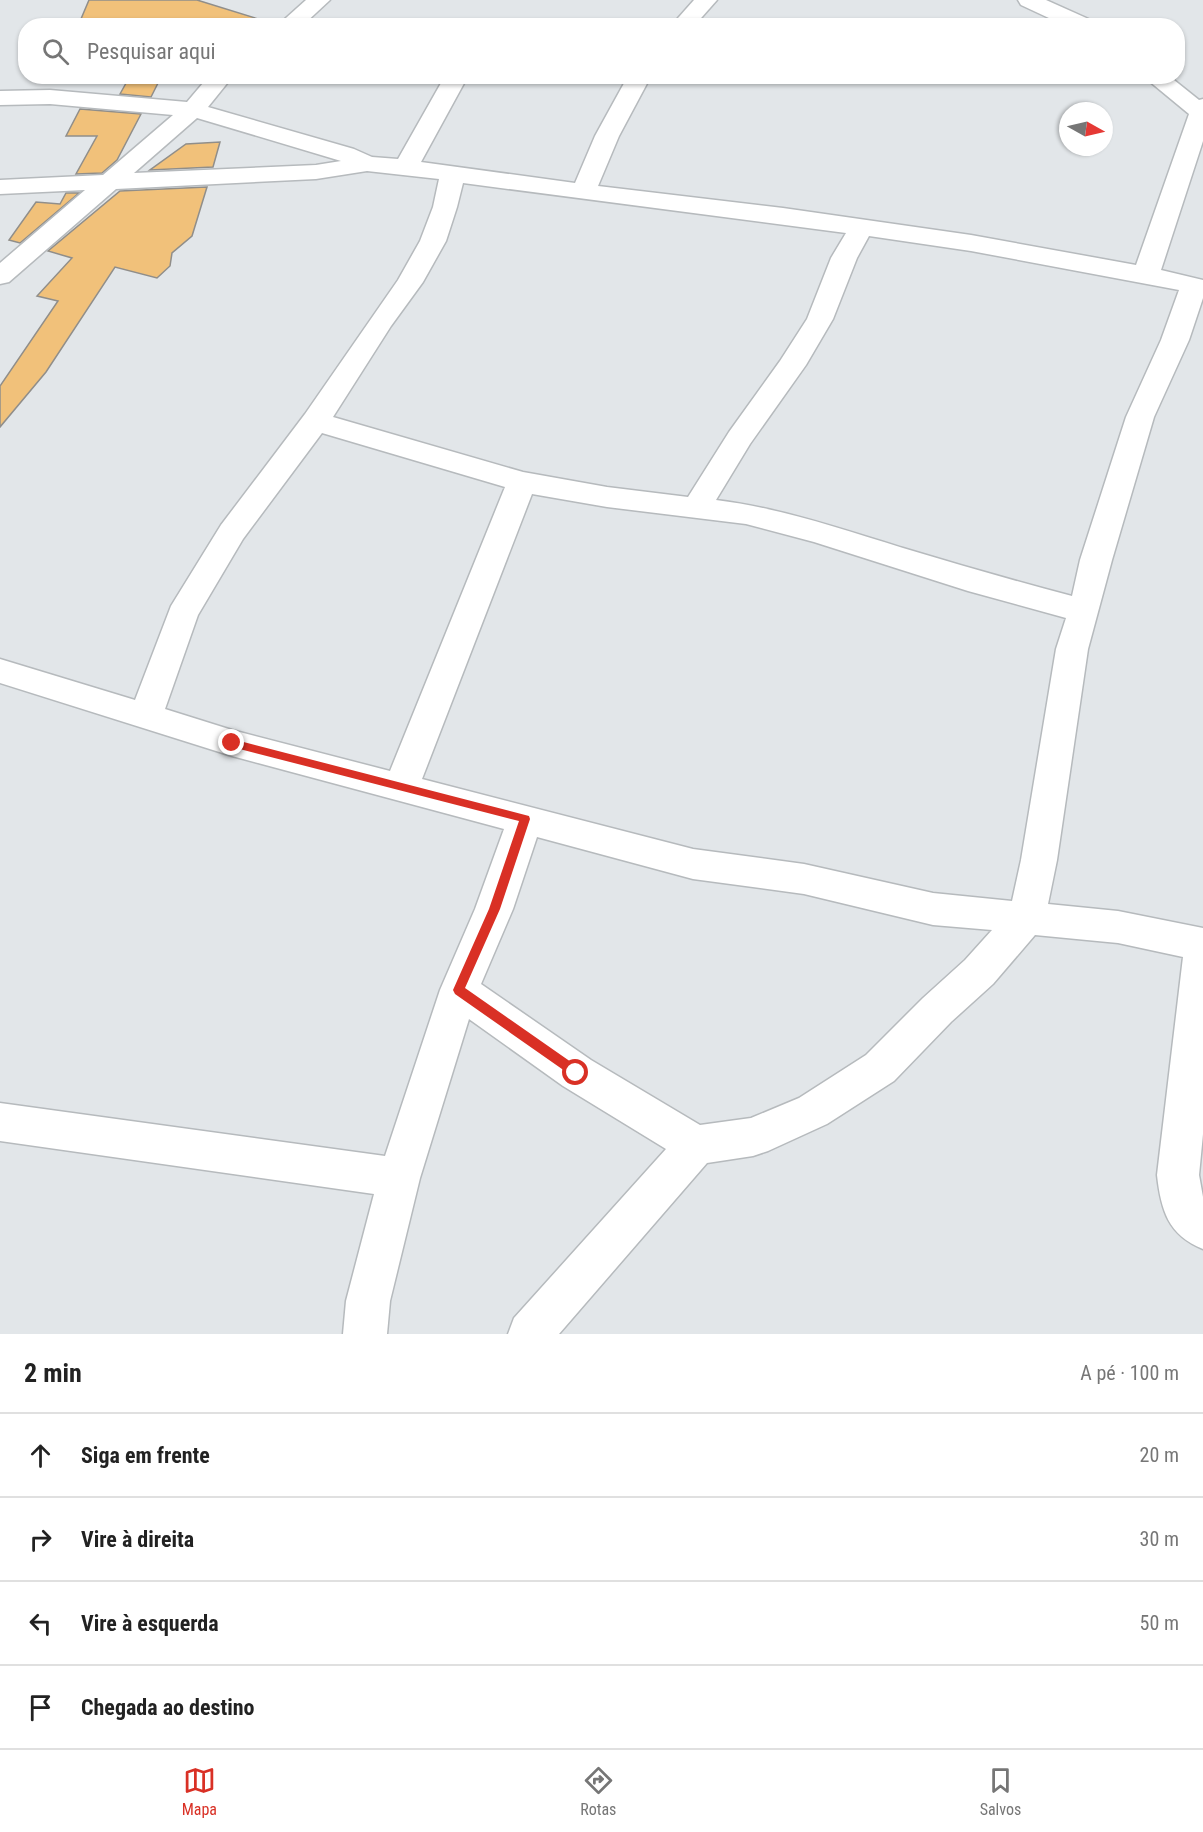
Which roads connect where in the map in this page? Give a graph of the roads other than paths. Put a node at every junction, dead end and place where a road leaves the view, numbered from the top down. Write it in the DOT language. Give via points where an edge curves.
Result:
graph roads {
  1 [pos="319,0"];
  2 [pos="706,0"];
  3 [pos="1029,0"];
  4 [pos="298,18"];
  5 [pos="689,18"];
  6 [pos="1068,18"];
  7 [pos="215,84"];
  8 [pos="452,84"];
  9 [pos="636,84"];
  10 [pos="1166,84"];
  11 [pos="0,98"];
  12 [pos="1202,109"];
  13 [pos="193,110"];
  14 [pos="367,164"];
  15 [pos="406,166"];
  16 [pos="452,175"];
  17 [pos="113,181"];
  18 [pos="0,187"];
  19 [pos="583,192"];
  20 [pos="862,227"];
  21 [pos="1146,274"];
  22 [pos="0,276"];
  23 [pos="1198,287"];
  24 [pos="315,421"];
  25 [pos="522,482"];
  26 [pos="697,507"];
  27 [pos="1084,611"];
  28 [pos="0,671"];
  29 [pos="146,715"];
  30 [pos="401,787"];
  31 [pos="525,819"];
  32 [pos="1027,917"];
  33 [pos="1203,945"];
  34 [pos="459,990"];
  35 [pos="0,1122"];
  36 [pos="696,1145"];
  37 [pos="399,1178"];
  38 [pos="1203,1228"];
  39 [pos="365,1334"];
  40 [pos="530,1334"];
  1 -- 4 [label="street"];
  2 -- 5 [label="street"];
  3 -- 6 [label="street"];
  7 -- 13 [label="street"];
  8 -- 15 [label="street"];
  9 -- 19 [label="street"];
  10 -- 12 [label="street"];
  11 -- 13 [label="street" via="50,97"];
  12 -- 21 [label="street"];
  13 -- 14 [label="street" via="346,154"];
  13 -- 17 [label="street"];
  14 -- 15 [label="street"];
  14 -- 17 [label="street" via="316,172"];
  15 -- 16 [label="street"];
  16 -- 19 [label="street"];
  16 -- 24 [label="street" via="428,251"];
  17 -- 18 [label="street"];
  17 -- 22 [label="street"];
  19 -- 20 [label="street"];
  20 -- 21 [label="street"];
  20 -- 26 [label="street" via="844,258 820,319"];
  21 -- 23 [label="street"];
  23 -- 27 [label="street" via="1140,417"];
  24 -- 25 [label="street"];
  24 -- 29 [label="street" via="232,532 182,614"];
  25 -- 26 [label="street"];
  25 -- 30 [label="street"];
  26 -- 27 [label="street" via="746,514 820,533"];
  27 -- 32 [label="street" via="1072,649"];
  28 -- 29 [label="street"];
  29 -- 30 [label="street" via="232,743"];
  30 -- 31 [label="street"];
  31 -- 32 [label="street" via="693,864 804,879 933,909"];
  31 -- 34 [label="street" via="494,909"];
  32 -- 33 [label="street" via="1118,927"];
  32 -- 36 [label="street" via="979,972 880,1068 813,1111 753,1137"];
  33 -- 38 [label="street" via="1178,1174 1182,1205"];
  34 -- 36 [label="street" via="576,1073"];
  34 -- 37 [label="street"];
  35 -- 37 [label="street"];
  36 -- 40 [label="street"];
  37 -- 39 [label="street" via="368,1301"];
}
